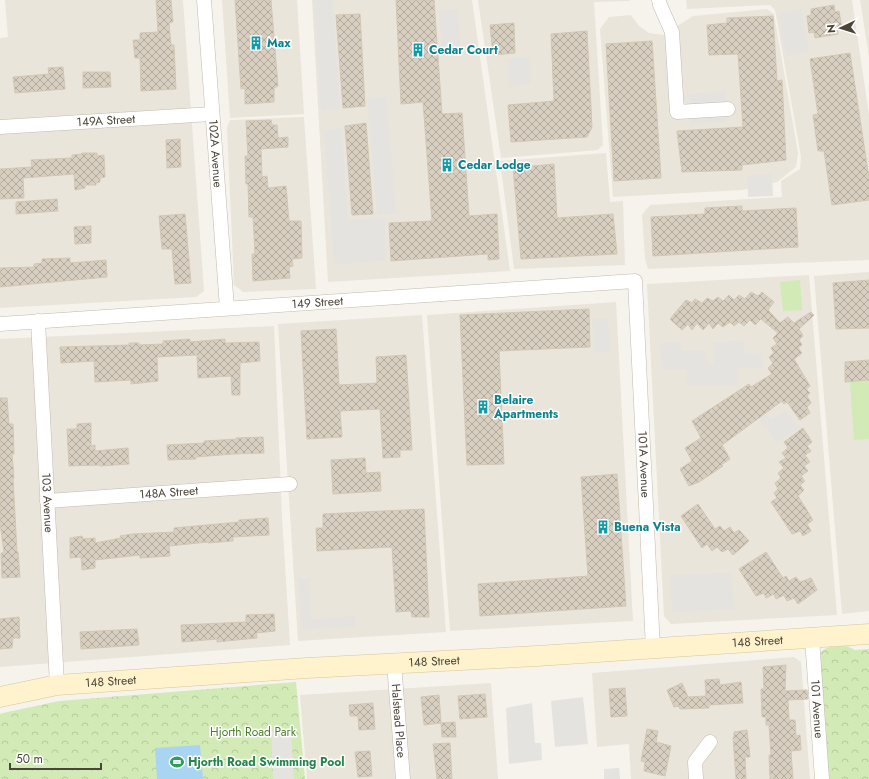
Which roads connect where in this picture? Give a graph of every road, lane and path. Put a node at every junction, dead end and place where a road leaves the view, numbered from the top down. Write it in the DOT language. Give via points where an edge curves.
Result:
graph roads {
  1 [pos="204,0"];
  2 [pos="659,3"];
  3 [pos="728,108"];
  4 [pos="212,114"];
  5 [pos="0,127"];
  6 [pos="635,281"];
  7 [pos="227,308"];
  8 [pos="38,321"];
  9 [pos="0,324"];
  10 [pos="290,484"];
  11 [pos="47,501"];
  12 [pos="869,634"];
  13 [pos="812,638"];
  14 [pos="653,648"];
  15 [pos="394,663"];
  16 [pos="57,685"];
  17 [pos="0,697"];
  18 [pos="710,742"];
  19 [pos="403,779"];
  20 [pos="696,779"];
  21 [pos="822,779"];
  1 -- 4 [label="street, 102A Avenue"];
  2 -- 3 [label="street" via="672,32 677,112"];
  4 -- 5 [label="street, 149A Street"];
  4 -- 7 [label="street, 102A Avenue"];
  6 -- 7 [label="street, 149 Street"];
  6 -- 14 [label="street, 101A Avenue"];
  7 -- 8 [label="street, 149 Street"];
  8 -- 9 [label="street, 149 Street"];
  8 -- 11 [label="street, 103 Avenue"];
  10 -- 11 [label="street, 148A Street"];
  11 -- 16 [label="street, 103 Avenue"];
  12 -- 13 [label="main road, 148 Street"];
  13 -- 14 [label="main road, 148 Street"];
  13 -- 21 [label="street, 101 Avenue"];
  14 -- 15 [label="main road, 148 Street"];
  15 -- 16 [label="main road, 148 Street"];
  15 -- 19 [label="street, Halstead Place"];
  16 -- 17 [label="main road, 148 Street"];
  18 -- 20 [label="street" via="695,762"];
}
